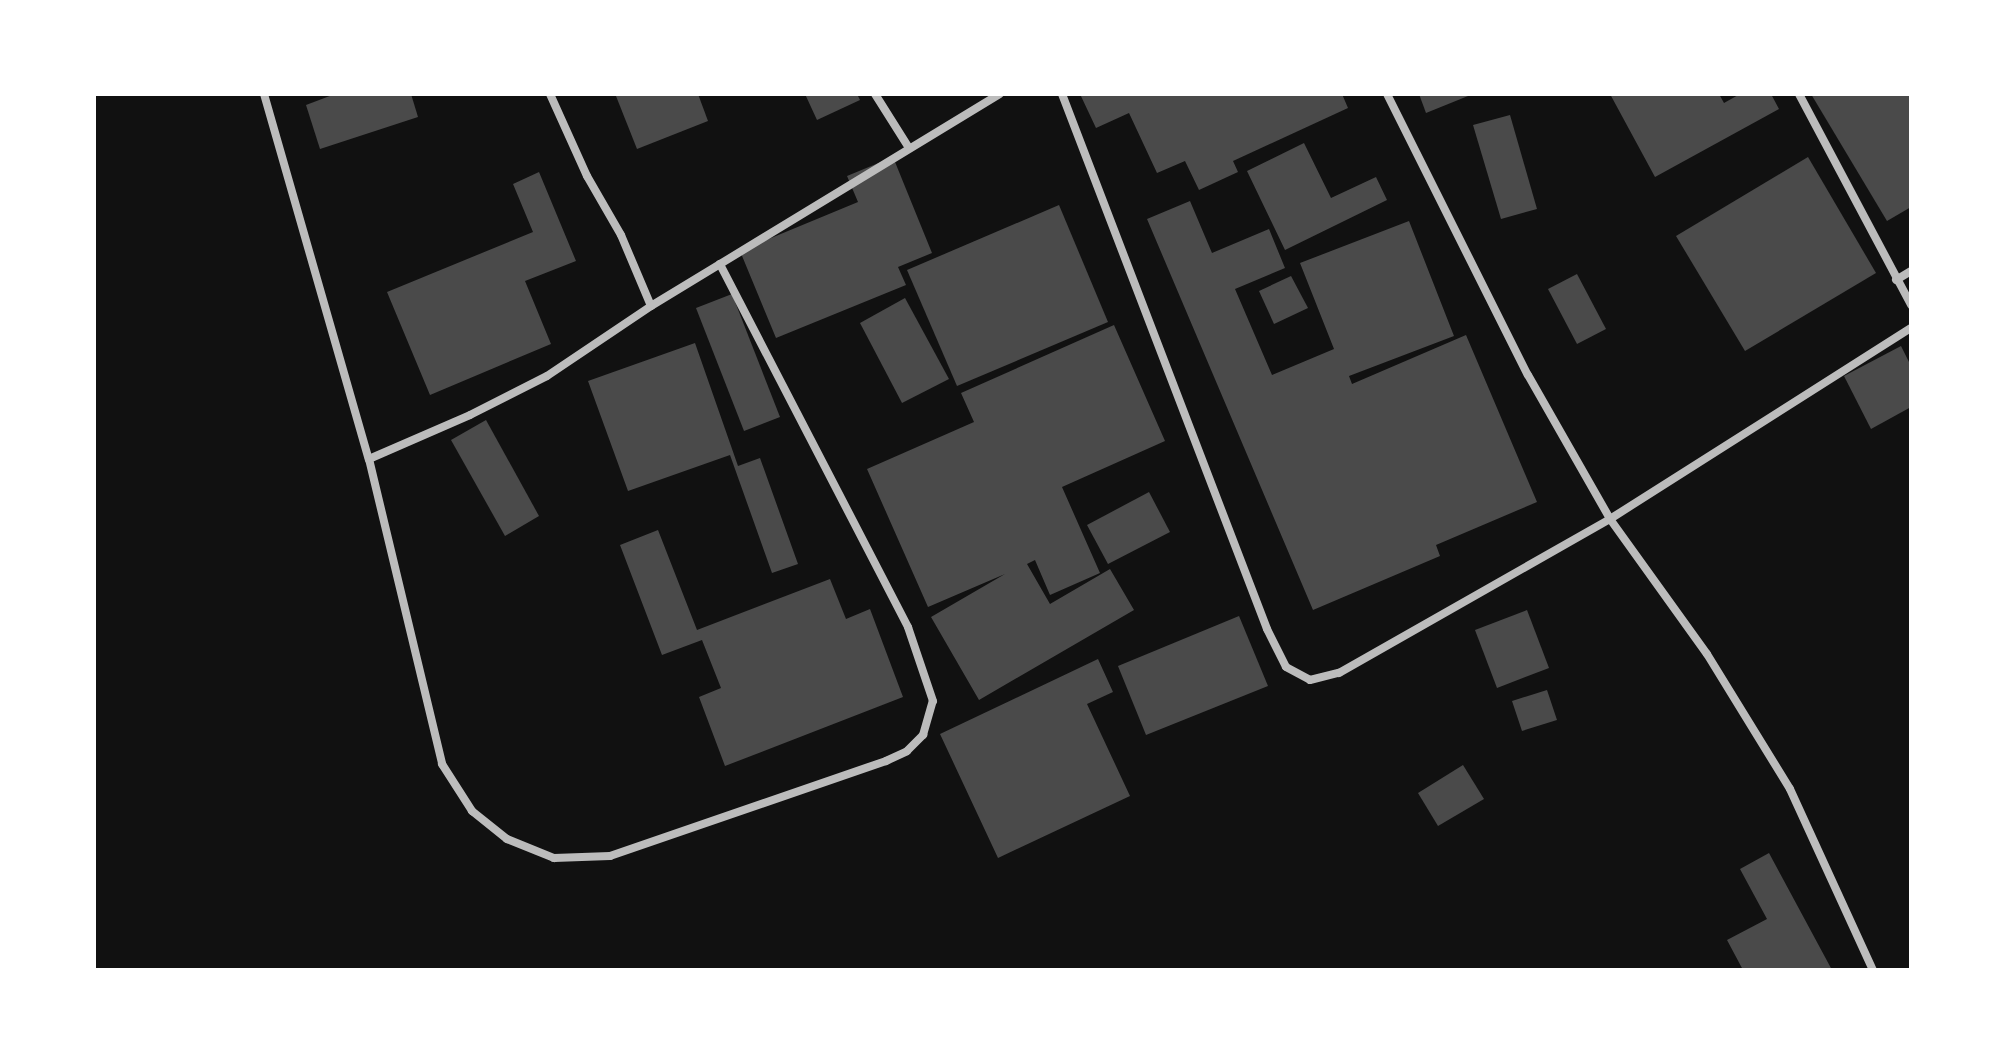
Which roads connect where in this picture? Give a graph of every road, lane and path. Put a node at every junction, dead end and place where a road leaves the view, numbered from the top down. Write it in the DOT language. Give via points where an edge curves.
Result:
graph roads {
  1 [pos="264,94"];
  2 [pos="550,94"];
  3 [pos="875,94"];
  4 [pos="1000,94"];
  5 [pos="1062,94"];
  6 [pos="1387,94"];
  7 [pos="1799,94"];
  8 [pos="909,148"];
  9 [pos="720,264"];
  10 [pos="1911,271"];
  11 [pos="1896,280"];
  12 [pos="1911,305"];
  13 [pos="651,306"];
  14 [pos="1911,328"];
  15 [pos="369,459"];
  16 [pos="1610,519"];
  17 [pos="1873,970"];
  1 -- 15 [label="street"];
  2 -- 13 [label="street"];
  3 -- 8 [label="street"];
  4 -- 8 [label="street"];
  5 -- 16 [label="street" via="1286,667 1310,680 1339,673"];
  6 -- 16 [label="street" via="1528,375"];
  7 -- 11 [label="street"];
  8 -- 9 [label="street"];
  9 -- 13 [label="street"];
  9 -- 15 [label="street" via="908,627 933,701 923,735 907,751 610,856 554,858 507,839 472,811 442,764"];
  10 -- 11 [label="street"];
  11 -- 12 [label="street"];
  13 -- 15 [label="street" via="547,376"];
  14 -- 16 [label="street"];
  16 -- 17 [label="street" via="1707,654 1790,789"];
}
